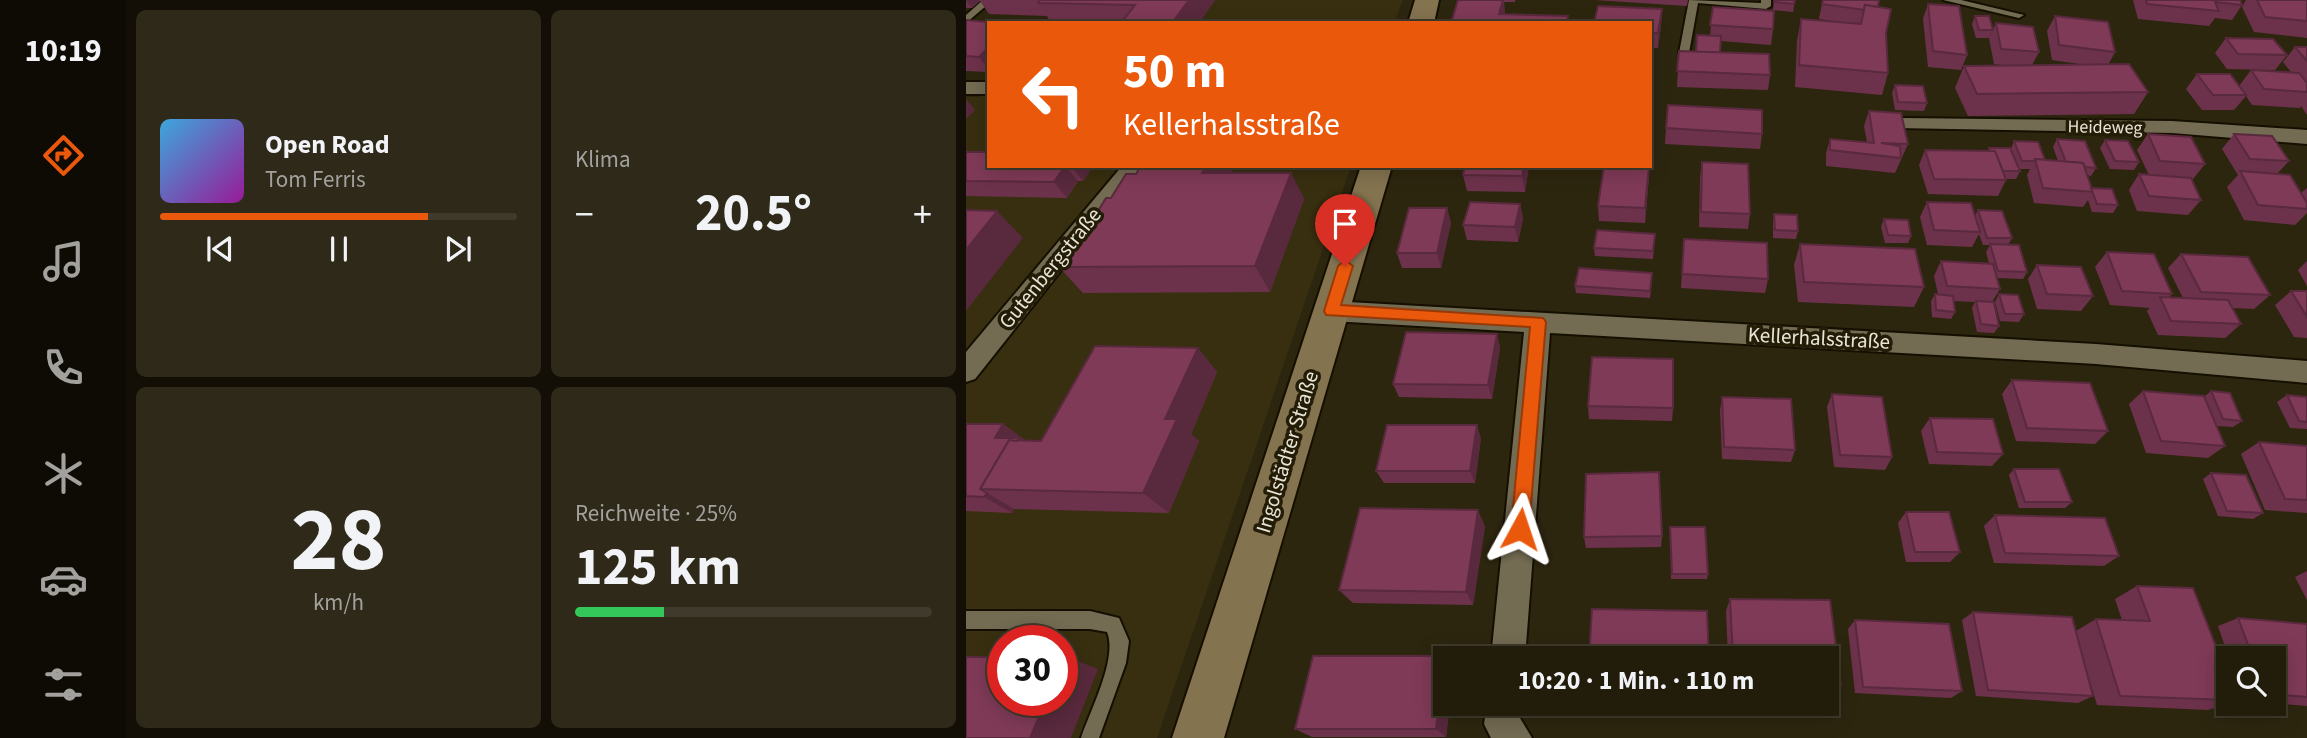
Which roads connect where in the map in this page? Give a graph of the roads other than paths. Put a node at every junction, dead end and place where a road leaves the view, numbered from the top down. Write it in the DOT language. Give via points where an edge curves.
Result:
graph roads {
  1 [pos="988,0"];
  2 [pos="1427,0"];
  3 [pos="1696,0"];
  4 [pos="1766,0"];
  5 [pos="1948,0"];
  6 [pos="2019,15"];
  7 [pos="966,20"];
  8 [pos="1422,21"];
  9 [pos="1684,53"];
  10 [pos="966,88"];
  11 [pos="987,88"];
  12 [pos="1903,124"];
  13 [pos="2307,138"];
  14 [pos="1132,168"];
  15 [pos="1376,168"];
  16 [pos="1331,311"];
  17 [pos="1538,322"];
  18 [pos="974,349"];
  19 [pos="966,371"];
  20 [pos="2307,372"];
  21 [pos="966,620"];
  22 [pos="1509,646"];
  23 [pos="1503,716"];
  24 [pos="1090,738"];
  25 [pos="1198,738"];
  26 [pos="1514,738"];
  1 -- 7 [label="lane"];
  2 -- 8 [label="street"];
  3 -- 4 [label="lane" via="1766,6"];
  3 -- 9 [label="lane"];
  5 -- 6 [label="lane"];
  10 -- 11 [label="street"];
  12 -- 13 [label="street, Heideweg" via="2172,127"];
  14 -- 18 [label="street, Gutenbergstraße"];
  15 -- 16 [label="street, Ingolstädter Straße"];
  16 -- 17 [label="street, Kellerhalsstraße"];
  16 -- 25 [label="street, Ingolstädter Straße"];
  17 -- 20 [label="street, Kellerhalsstraße" via="2096,354"];
  17 -- 22 [label="street"];
  18 -- 19 [label="street, Gutenbergstraße"];
  21 -- 24 [label="lane" via="1113,624 1120,641 1117,663"];
  23 -- 26 [label="street" via="1502,724"];
}
